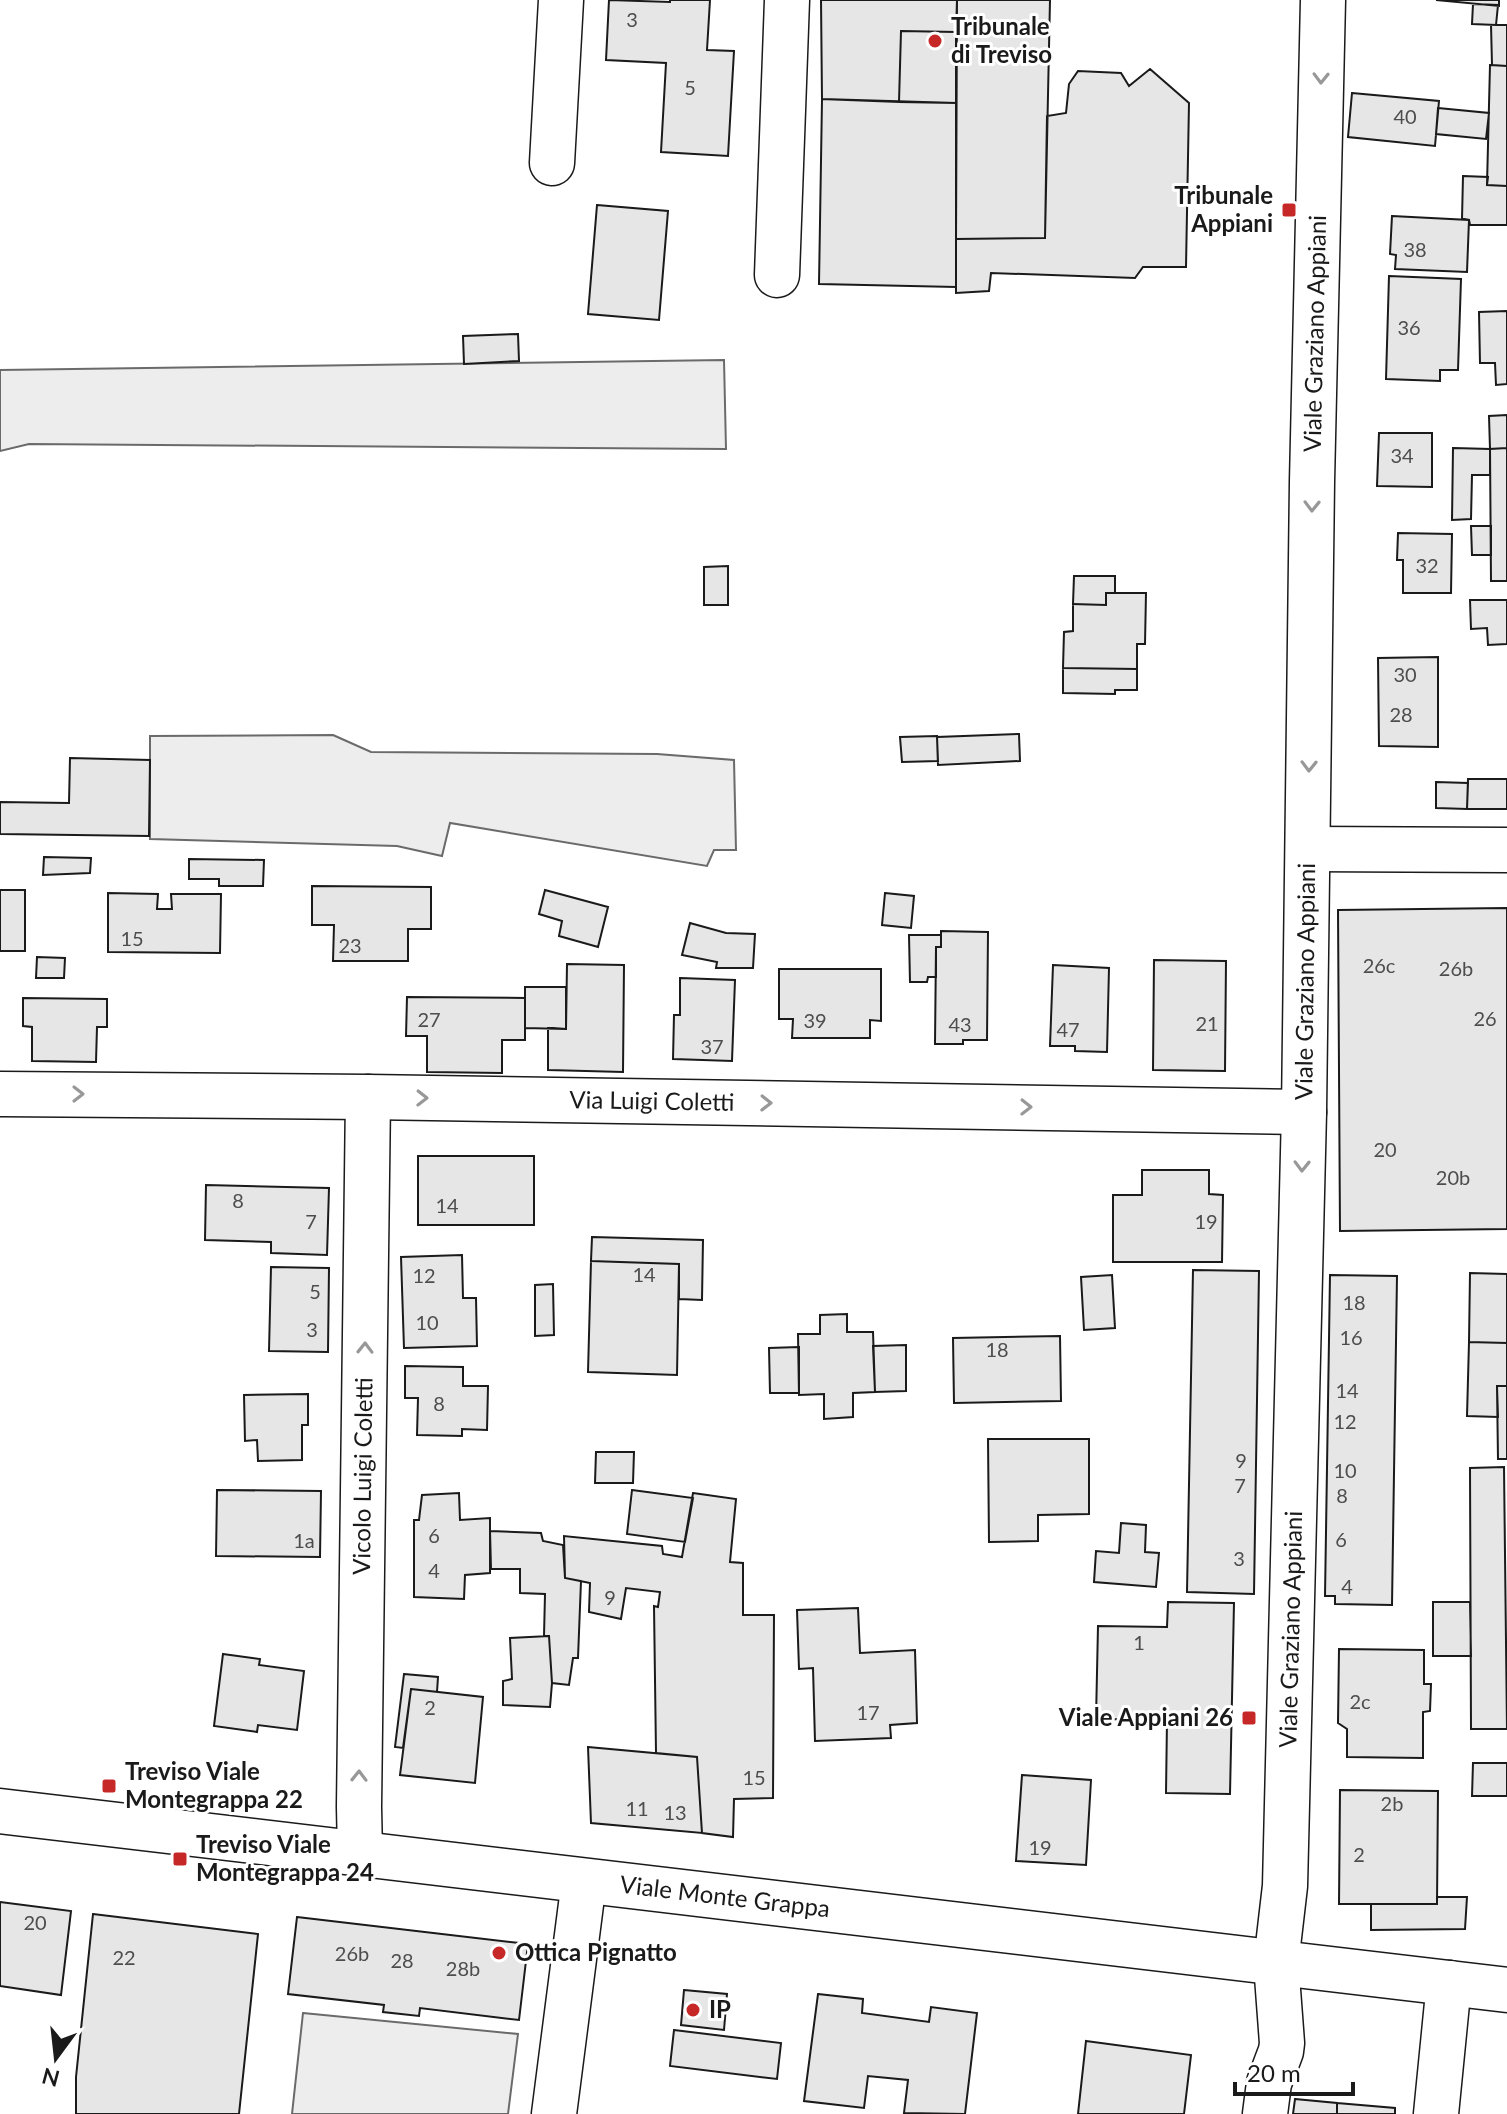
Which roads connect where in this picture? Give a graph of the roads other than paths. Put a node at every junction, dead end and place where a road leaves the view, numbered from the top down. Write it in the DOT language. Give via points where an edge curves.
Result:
graph roads {
  1 [pos="561,0"];
  2 [pos="787,0"];
  3 [pos="1323,0"];
  4 [pos="552,163"];
  5 [pos="777,275"];
  6 [pos="1308,849"];
  7 [pos="1507,850"];
  8 [pos="0,1094"];
  9 [pos="368,1097"];
  10 [pos="1304,1112"];
  11 [pos="0,1811"];
  12 [pos="360,1854"];
  13 [pos="584,1881"];
  14 [pos="1276,1963"];
  15 [pos="1449,1983"];
  16 [pos="1507,1990"];
  17 [pos="554,2114"];
  18 [pos="1265,2114"];
  19 [pos="1436,2114"];
  1 -- 4 [label="street"];
  2 -- 5 [label="street"];
  3 -- 6 [label="street, Viale Graziano Appiani, one-way"];
  6 -- 7 [label="street"];
  6 -- 10 [label="street, Viale Graziano Appiani"];
  8 -- 9 [label="street, Via Luigi Coletti, one-way"];
  9 -- 10 [label="street, Via Luigi Coletti, one-way"];
  12 -- 9 [label="street, Vicolo Luigi Coletti, one-way"];
  10 -- 14 [label="street, Viale Graziano Appiani, one-way" via="1285,1886"];
  11 -- 12 [label="street, Viale Monte Grappa"];
  12 -- 13 [label="street, Viale Monte Grappa"];
  13 -- 14 [label="street, Viale Monte Grappa"];
  13 -- 17 [label="street"];
  14 -- 15 [label="street, Viale Monte Grappa"];
  14 -- 18 [label="street, Viale Graziano Appiani" via="1282,2043"];
  15 -- 16 [label="street, Viale Monte Grappa"];
  15 -- 19 [label="street"];
}
